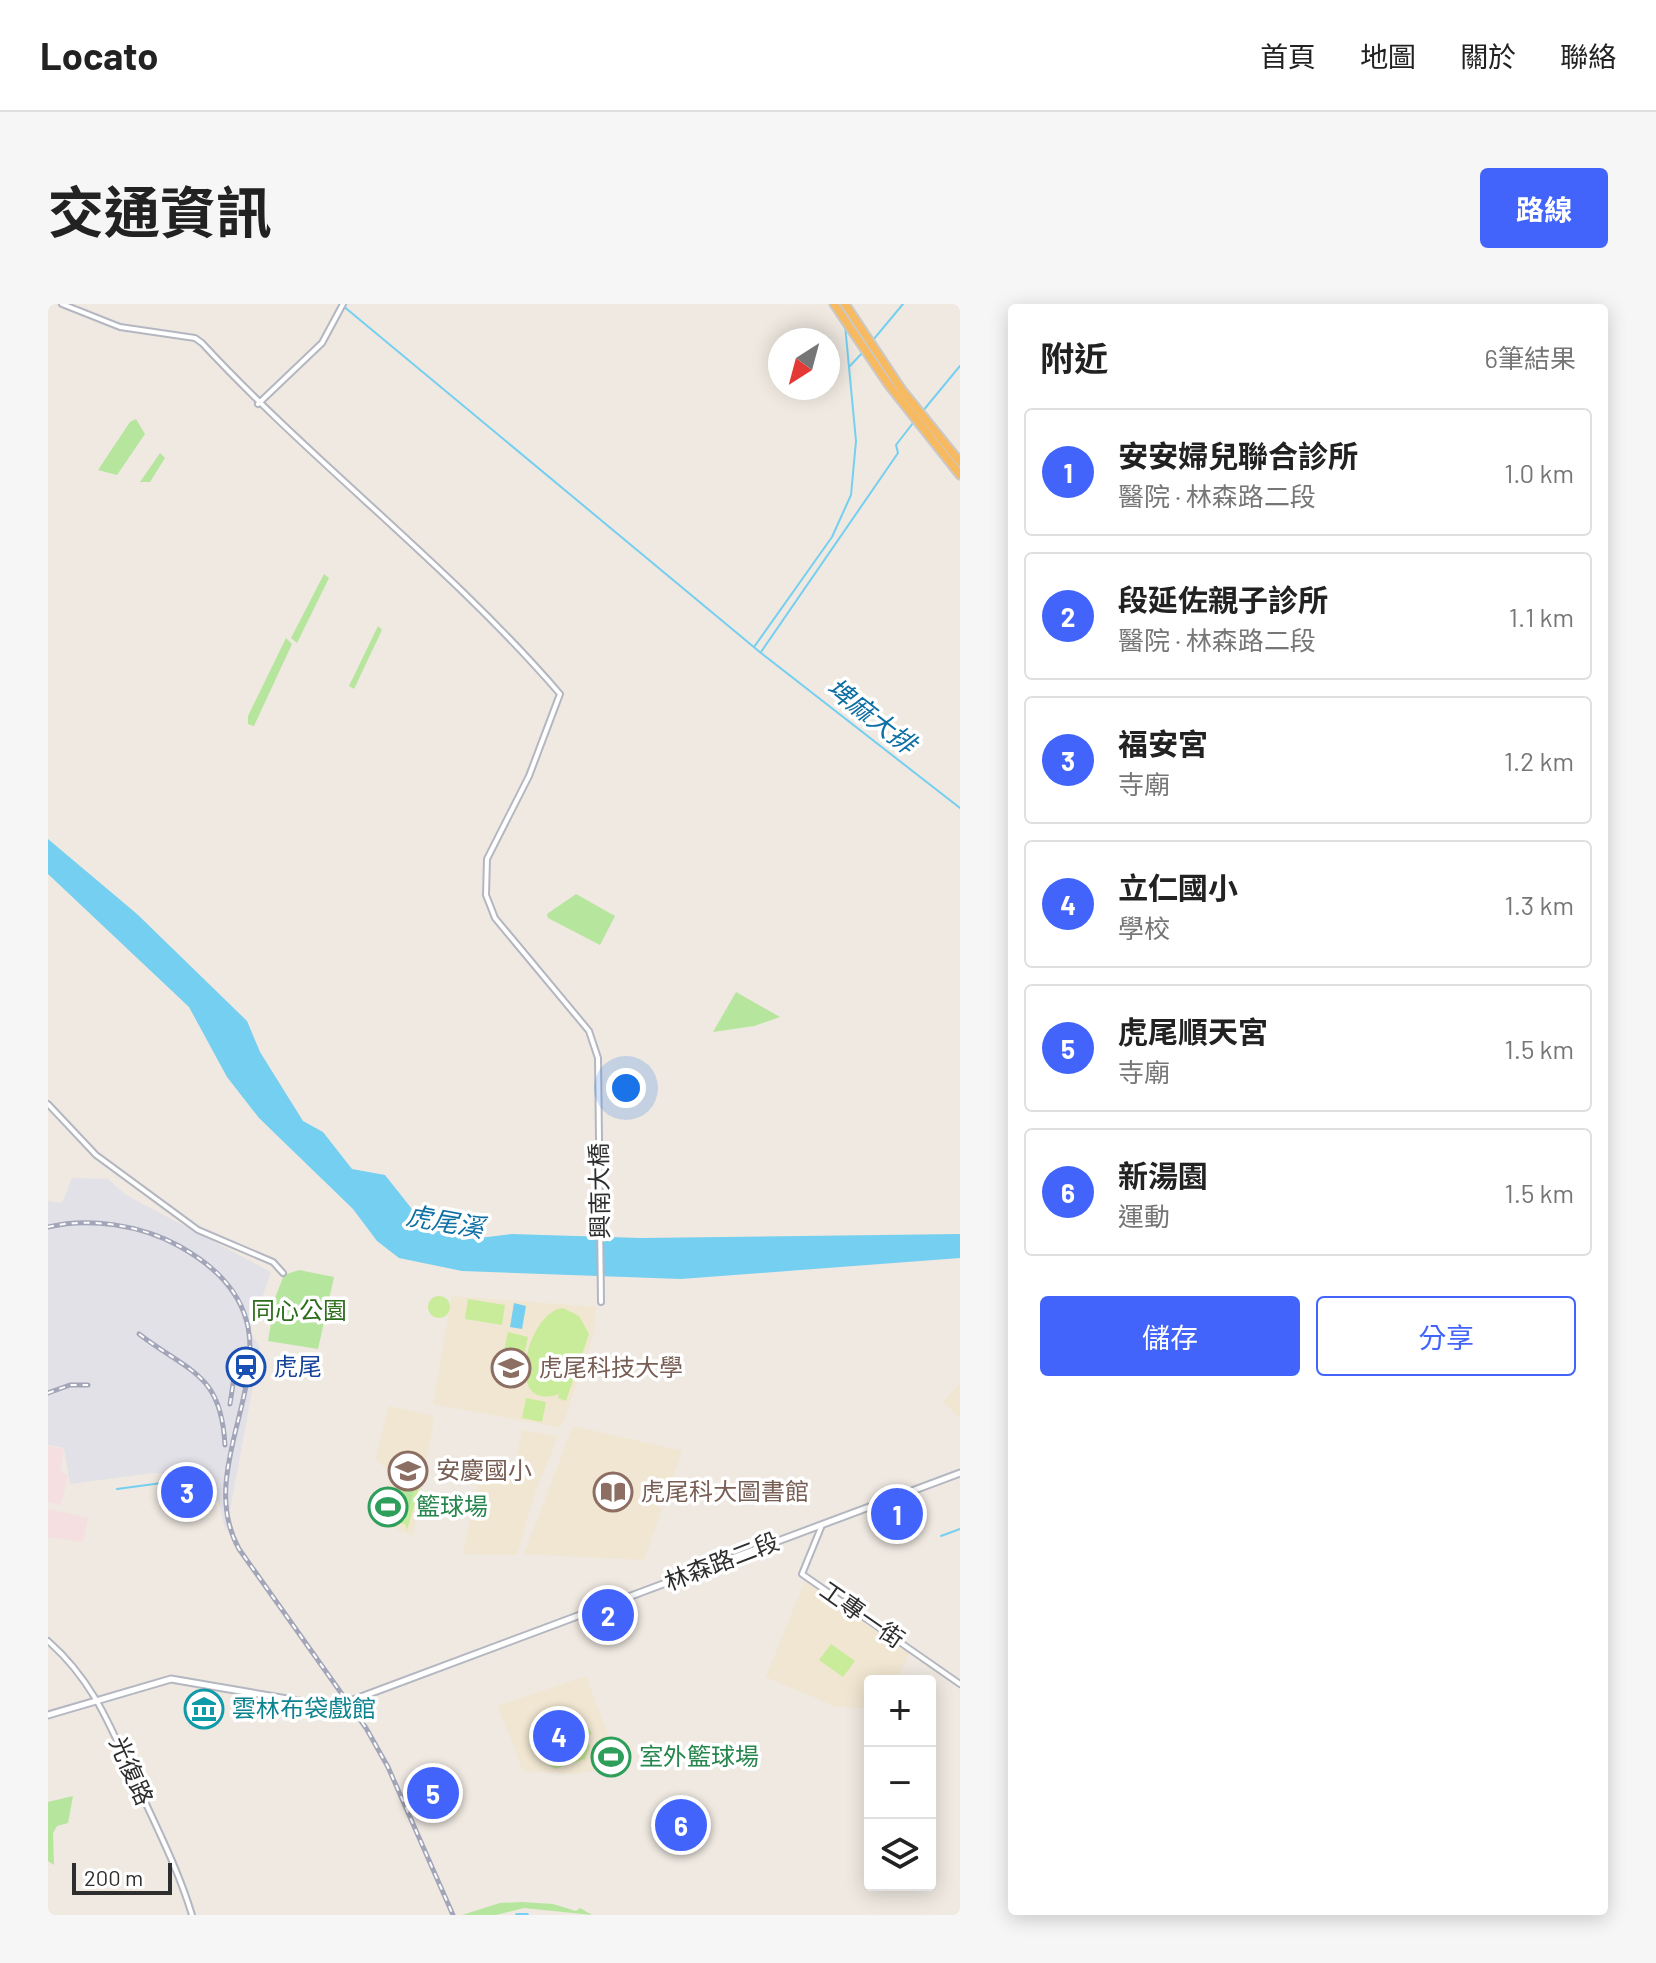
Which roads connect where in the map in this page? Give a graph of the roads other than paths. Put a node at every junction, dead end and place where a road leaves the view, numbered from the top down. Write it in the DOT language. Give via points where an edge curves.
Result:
graph roads {
  1 [pos="62,304"];
  2 [pos="834,304"];
  3 [pos="845,304"];
  4 [pos="343,306"];
  5 [pos="258,404"];
  6 [pos="923,425"];
  7 [pos="960,462"];
  8 [pos="960,475"];
  9 [pos="48,1104"];
  10 [pos="283,1273"];
  11 [pos="601,1302"];
  12 [pos="960,1473"];
  13 [pos="823,1524"];
  14 [pos="48,1641"];
  15 [pos="960,1684"];
  16 [pos="100,1701"];
  17 [pos="48,1715"];
  18 [pos="192,1915"];
  1 -- 5 [label="street" via="120,327 195,338"];
  2 -- 6 [label="highway"];
  3 -- 6 [label="highway"];
  4 -- 5 [label="street" via="322,343"];
  5 -- 11 [label="street, 興南大橋" via="506,634 560,694 528,778 487,859 486,895 495,918 589,1031 598,1058"];
  6 -- 7 [label="highway"];
  6 -- 8 [label="highway"];
  9 -- 10 [label="street" via="96,1155 186,1221 273,1262"];
  12 -- 13 [label="main road, 林森路二段"];
  13 -- 15 [label="street, 工專一街" via="802,1574"];
  13 -- 16 [label="main road, 林森路二段" via="330,1708 177,1679"];
  14 -- 16 [label="street, 光復路"];
  16 -- 17 [label="main road, 林森路二段"];
  16 -- 18 [label="street, 光復路"];
}
